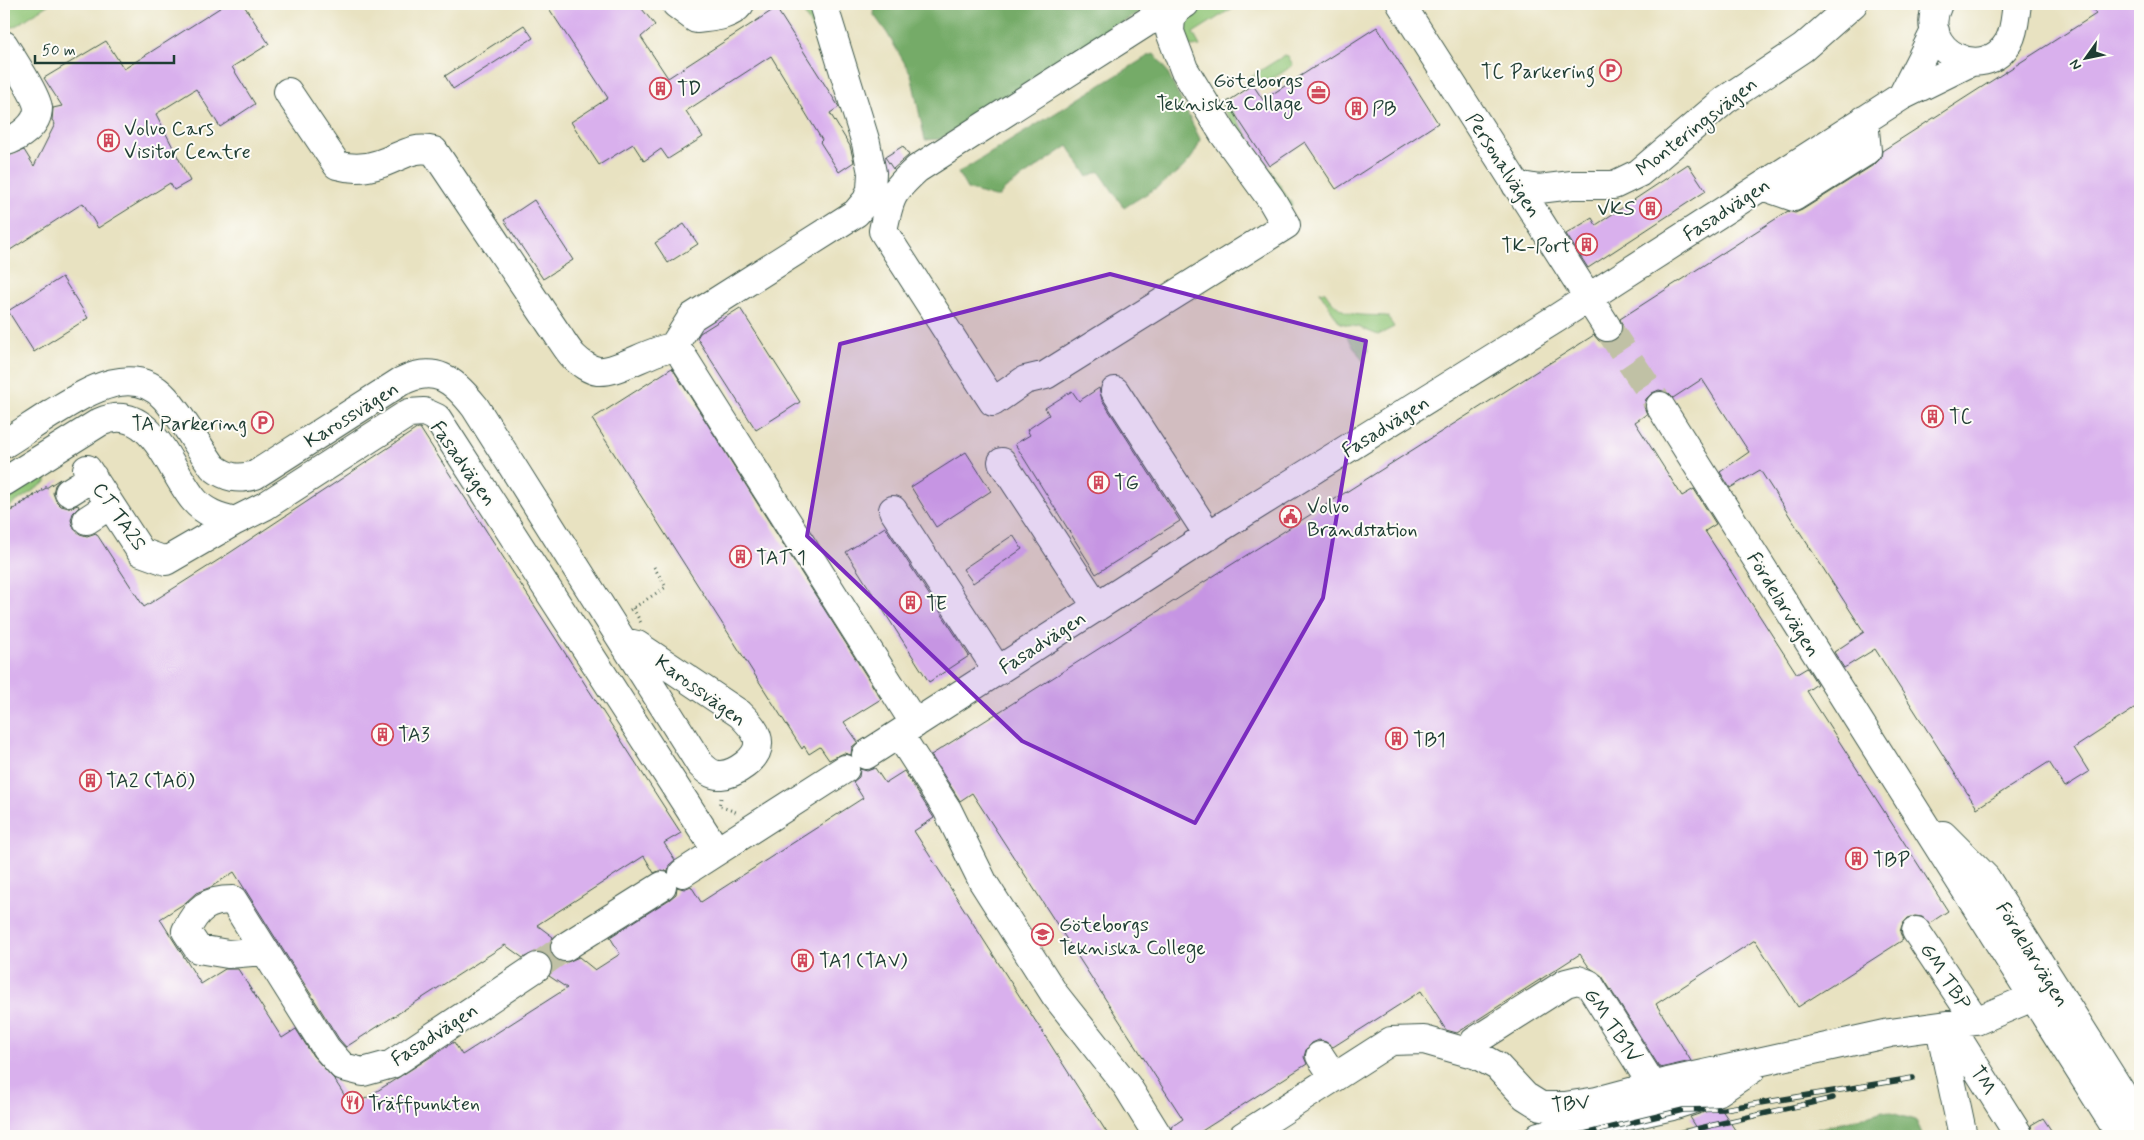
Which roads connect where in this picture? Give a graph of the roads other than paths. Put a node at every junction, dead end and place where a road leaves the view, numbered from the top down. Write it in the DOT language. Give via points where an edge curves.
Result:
graph roads {
  1 [pos="676,4"];
  2 [pos="740,4"];
  3 [pos="823,4"];
  4 [pos="1400,4"];
  5 [pos="1852,4"];
  6 [pos="1938,4"];
  7 [pos="1178,10"];
  8 [pos="2013,10"];
  9 [pos="1935,32"];
  10 [pos="4,45"];
  11 [pos="1971,62"];
  12 [pos="288,92"];
  13 [pos="1902,96"];
  14 [pos="4,142"];
  15 [pos="1516,185"];
  16 [pos="1588,298"];
  17 [pos="1607,327"];
  18 [pos="673,347"];
  19 [pos="1115,392"];
  20 [pos="1660,406"];
  21 [pos="4,444"];
  22 [pos="1002,462"];
  23 [pos="4,482"];
  24 [pos="102,492"];
  25 [pos="893,510"];
  26 [pos="235,522"];
  27 [pos="1209,536"];
  28 [pos="1097,607"];
  29 [pos="634,635"];
  30 [pos="998,670"];
  31 [pos="907,729"];
  32 [pos="716,850"];
  33 [pos="1916,932"];
  34 [pos="565,947"];
  35 [pos="264,951"];
  36 [pos="537,967"];
  37 [pos="2042,990"];
  38 [pos="1976,1021"];
  39 [pos="1945,1027"];
  40 [pos="1478,1055"];
  41 [pos="1788,1056"];
  42 [pos="1653,1086"];
  43 [pos="2140,1122"];
  44 [pos="2018,1134"];
  45 [pos="1158,1136"];
  46 [pos="1243,1136"];
  47 [pos="1539,1136"];
  48 [pos="1963,1136"];
  49 [pos="2121,1136"];
  1 -- 2 [label="street" via="696,19 721,16"];
  3 -- 18 [label="street" via="866,143 872,174 867,200 856,213 692,317"];
  4 -- 15 [label="street, Personalvägen"];
  5 -- 15 [label="street, Monteringsvägen" via="1803,48 1725,100 1638,173 1614,185 1539,190"];
  6 -- 9 [label="street"];
  7 -- 7 [label="street" via="1147,22 917,169 896,189 888,206 884,232 993,402 1025,380 1046,375 1286,225 1184,69 1170,32"];
  8 -- 11 [label="street, Fasadvägen" via="2011,35 2002,50 1988,60"];
  9 -- 11 [label="street" via="1948,53"];
  9 -- 13 [label="street"];
  10 -- 14 [label="street" via="38,106 36,119 29,128"];
  11 -- 13 [label="street, Fasadvägen"];
  12 -- 18 [label="street" via="337,164 363,168 424,148 434,152 558,335 574,357 586,366 598,371 610,369"];
  13 -- 16 [label="street, Fasadvägen"];
  15 -- 16 [label="street, Personalvägen"];
  16 -- 17 [label="street, Personalvägen"];
  16 -- 27 [label="street, Fasadvägen"];
  18 -- 31 [label="street" via="681,354"];
  19 -- 27 [label="street"];
  20 -- 37 [label="street, Fördelarvägen" via="1908,801"];
  21 -- 29 [label="street, Karossvägen" via="86,392 124,381 148,386 165,398 213,467 222,474 232,478 248,477 400,382 425,374 440,376 460,388 475,407"];
  22 -- 28 [label="street"];
  23 -- 26 [label="street" via="100,422 122,417 137,422 150,432 194,500 216,516"];
  24 -- 24 [label="street" via="76,508"];
  24 -- 26 [label="street, CT TA2S" via="141,552 166,561"];
  25 -- 30 [label="street"];
  26 -- 32 [label="street, Fasadvägen" via="409,413 424,412 437,418"];
  27 -- 28 [label="street, Fasadvägen"];
  28 -- 30 [label="street, Fasadvägen"];
  29 -- 29 [label="street, Karossvägen" via="700,764 708,772 720,775 748,763 757,753 759,742 753,728 740,714 637,645"];
  30 -- 31 [label="street, Fasadvägen"];
  31 -- 32 [label="street, Fasadvägen"];
  31 -- 45 [label="street" via="984,882 1055,995 1126,1086"];
  32 -- 34 [label="street, Fasadvägen"];
  33 -- 38 [label="street, GM TBP"];
  35 -- 36 [label="street, Fasadvägen" via="326,1048 343,1067 364,1072 392,1064"];
  37 -- 38 [label="street, TBV"];
  37 -- 43 [label="street, Fördelarvägen"];
  37 -- 49 [label="street, Fördelarvägen"];
  38 -- 39 [label="street, TBV"];
  39 -- 41 [label="street, TBV" via="1890,1033"];
  39 -- 44 [label="street, TM"];
  39 -- 48 [label="street"];
  40 -- 42 [label="street, TBV" via="1497,1066 1525,1096 1541,1106 1581,1104"];
  40 -- 42 [label="street, GM TB1V" via="1476,1041 1505,1017 1531,1000 1578,980 1589,984"];
  40 -- 46 [label="street, TBV" via="1424,1040 1391,1040 1327,1067"];
  41 -- 42 [label="street, TBV"];
  41 -- 47 [label="street" via="1751,1070 1719,1091 1672,1106"];
}
